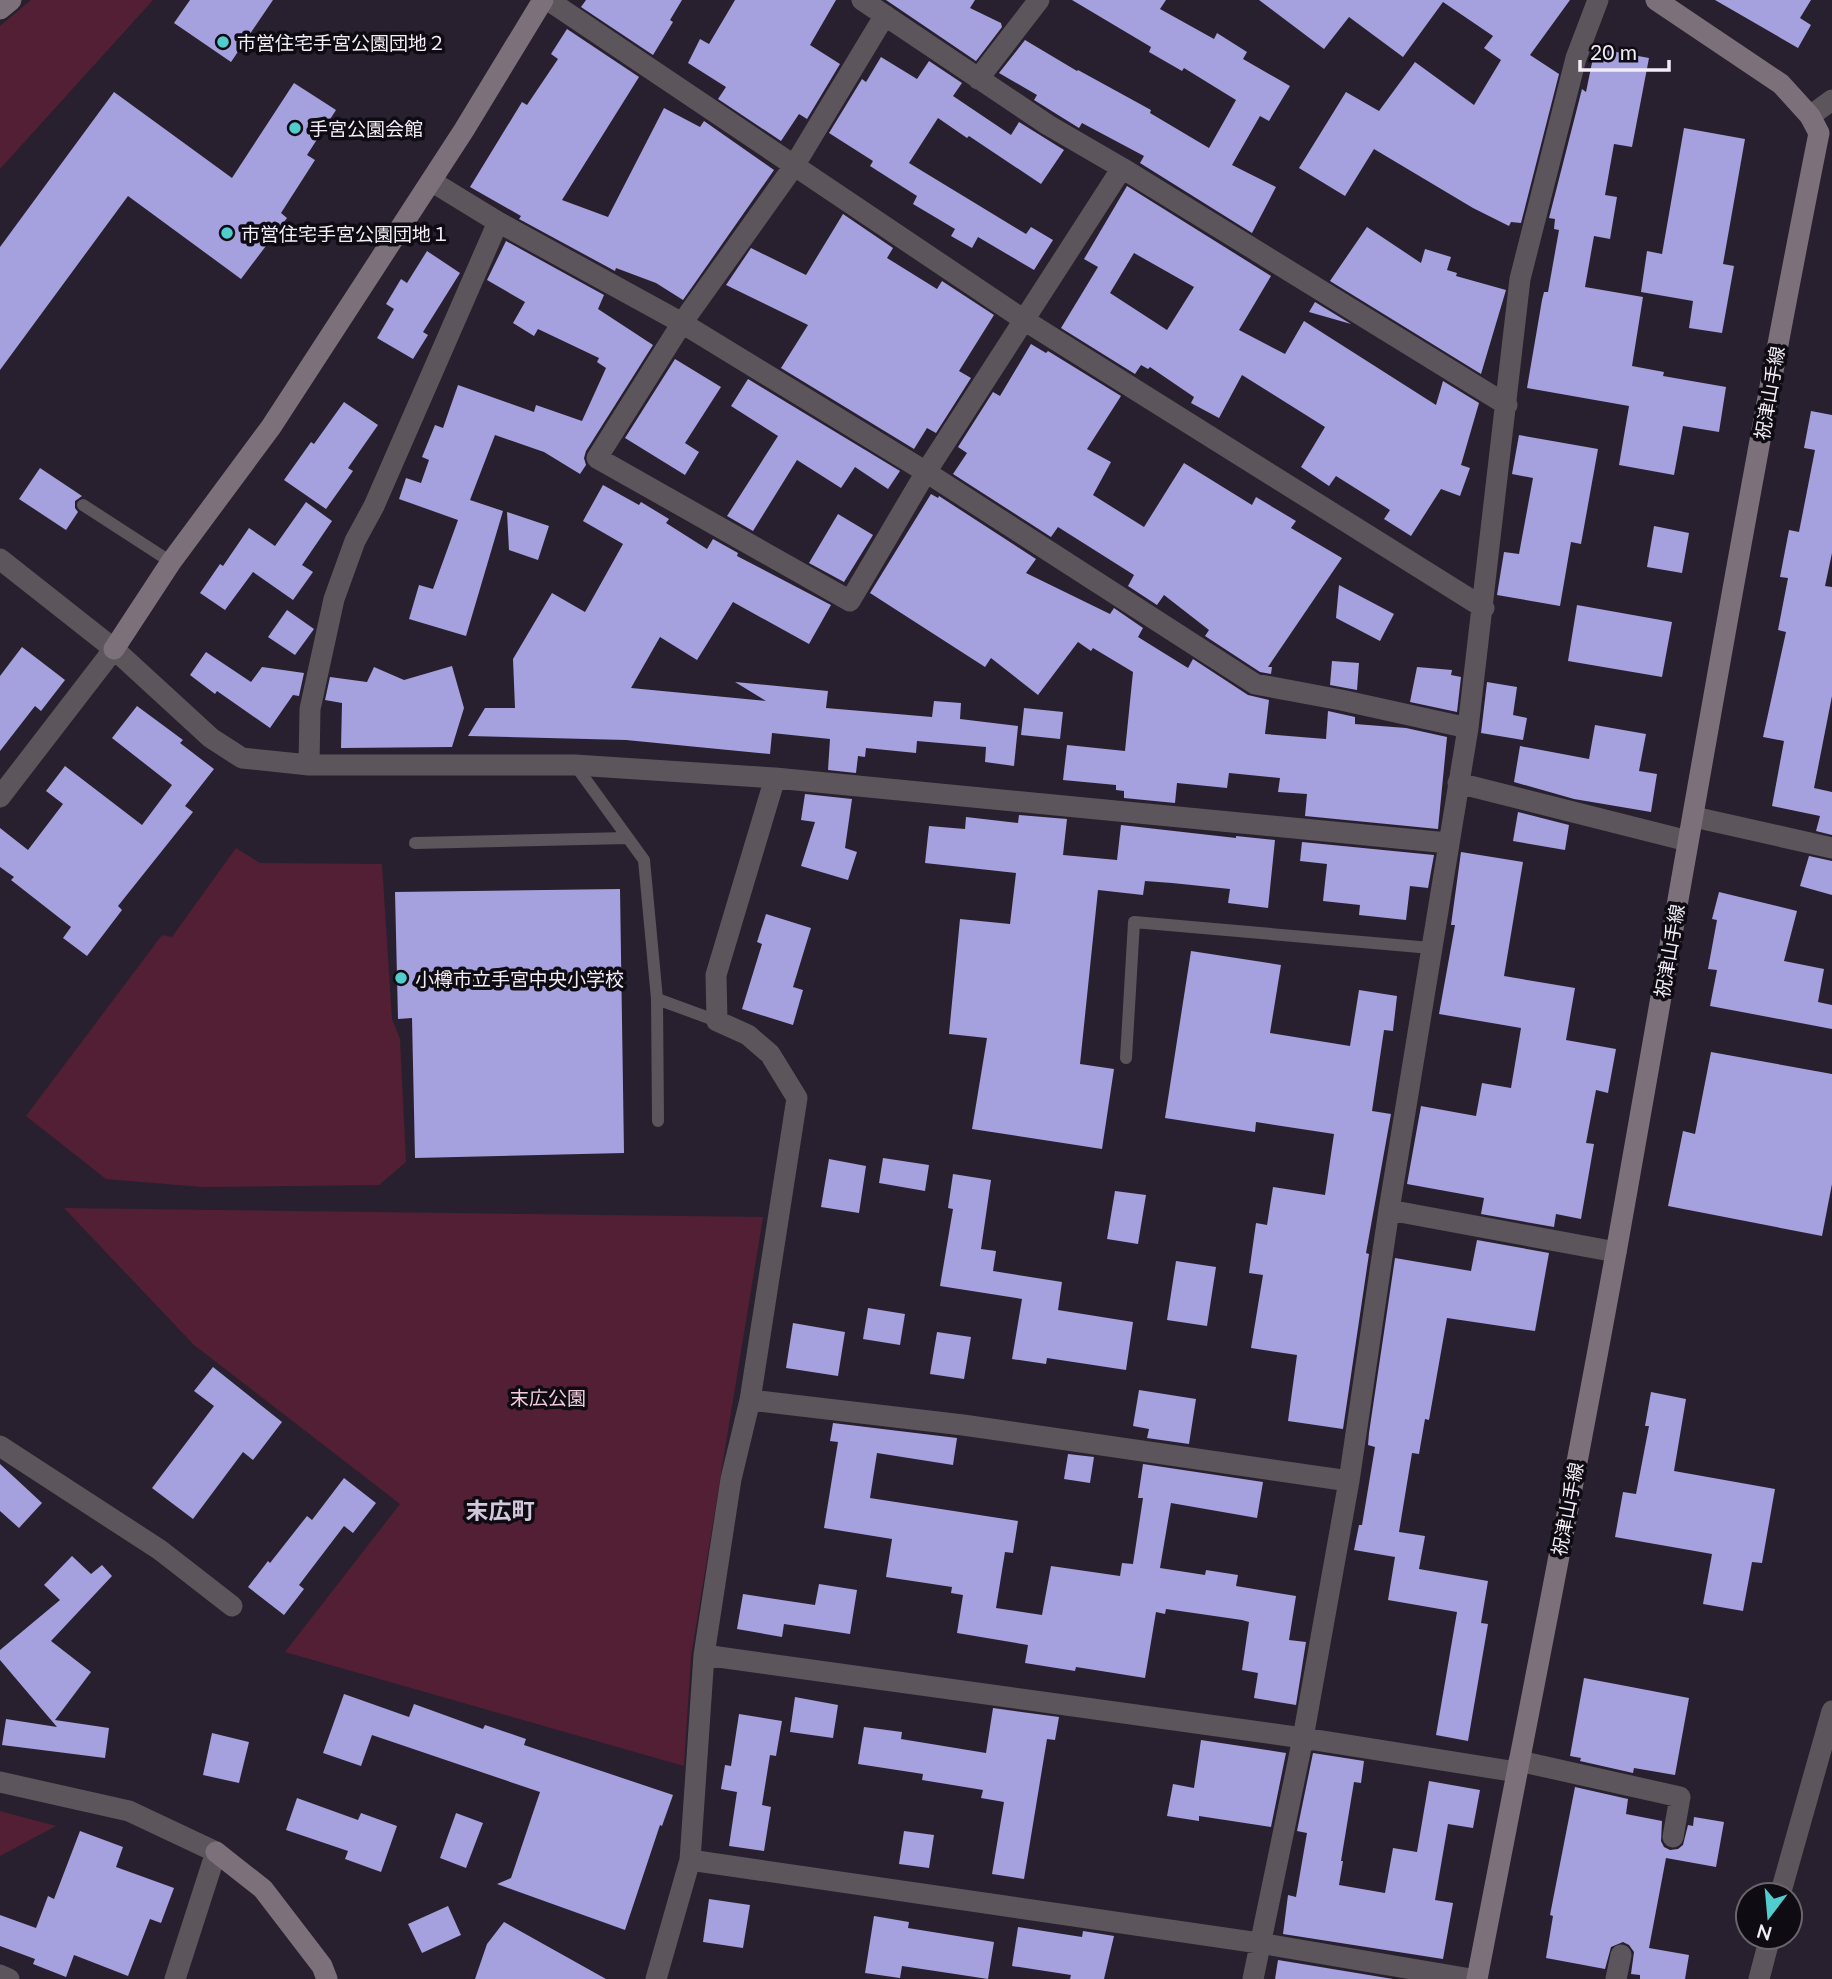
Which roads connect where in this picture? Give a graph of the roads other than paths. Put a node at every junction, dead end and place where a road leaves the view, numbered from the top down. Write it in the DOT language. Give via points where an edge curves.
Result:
graph roads {
  1 [pos="11,0"];
  2 [pos="545,0"];
  3 [pos="862,0"];
  4 [pos="1039,0"];
  5 [pos="1598,0"];
  6 [pos="1656,0"];
  7 [pos="0,9"];
  8 [pos="886,15"];
  9 [pos="978,79"];
  10 [pos="1832,100"];
  11 [pos="1820,129"];
  12 [pos="794,166"];
  13 [pos="1122,168"];
  14 [pos="431,181"];
  15 [pos="498,222"];
  16 [pos="1024,320"];
  17 [pos="682,323"];
  18 [pos="1507,405"];
  19 [pos="926,472"];
  20 [pos="83,505"];
  21 [pos="0,559"];
  22 [pos="171,562"];
  23 [pos="1483,608"];
  24 [pos="114,649"];
  25 [pos="1468,728"];
  26 [pos="309,765"];
  27 [pos="575,765"];
  28 [pos="775,778"];
  29 [pos="1458,782"];
  30 [pos="0,797"];
  31 [pos="1693,817"];
  32 [pos="627,838"];
  33 [pos="1688,841"];
  34 [pos="415,843"];
  35 [pos="1448,843"];
  36 [pos="1832,848"];
  37 [pos="1431,948"];
  38 [pos="657,999"];
  39 [pos="718,1021"];
  40 [pos="1126,1058"];
  41 [pos="659,1121"];
  42 [pos="1389,1210"];
  43 [pos="1616,1252"];
  44 [pos="750,1400"];
  45 [pos="0,1446"];
  46 [pos="1349,1481"];
  47 [pos="232,1606"];
  48 [pos="704,1655"];
  49 [pos="1832,1711"];
  50 [pos="1303,1738"];
  51 [pos="1518,1767"];
  52 [pos="0,1782"];
  53 [pos="1673,1837"];
  54 [pos="216,1852"];
  55 [pos="690,1860"];
  56 [pos="1784,1881"];
  57 [pos="1259,1942"];
  58 [pos="1766,1951"];
  59 [pos="1621,1955"];
  60 [pos="0,1975"];
  61 [pos="9,1979"];
  62 [pos="175,1979"];
  63 [pos="327,1979"];
  64 [pos="656,1979"];
  65 [pos="1253,1979"];
  66 [pos="1471,1979"];
  67 [pos="1478,1979"];
  68 [pos="1616,1979"];
  69 [pos="1759,1979"];
  1 -- 7 [label="street"];
  2 -- 12 [label="street"];
  2 -- 14 [label="street"];
  3 -- 8 [label="street"];
  4 -- 9 [label="street"];
  5 -- 18 [label="street" via="1576,58 1520,279"];
  6 -- 11 [label="street" via="1781,84"];
  8 -- 9 [label="street"];
  8 -- 12 [label="street"];
  9 -- 13 [label="street"];
  10 -- 11 [label="street"];
  11 -- 31 [label="street, 祝津山手線"];
  12 -- 16 [label="street"];
  12 -- 17 [label="street"];
  13 -- 16 [label="street"];
  13 -- 18 [label="street"];
  14 -- 15 [label="street"];
  14 -- 22 [label="street" via="271,426"];
  15 -- 17 [label="street"];
  15 -- 26 [label="street" via="338,587 310,709"];
  16 -- 19 [label="street"];
  16 -- 23 [label="street"];
  17 -- 19 [label="street"];
  17 -- 19 [label="street" via="597,458 850,601"];
  18 -- 23 [label="street"];
  19 -- 25 [label="street" via="1255,684"];
  20 -- 22 [label="lane"];
  21 -- 24 [label="street"];
  22 -- 24 [label="street"];
  23 -- 25 [label="street"];
  24 -- 26 [label="street" via="211,738 242,758"];
  24 -- 30 [label="street"];
  25 -- 29 [label="street"];
  26 -- 27 [label="street"];
  27 -- 28 [label="street"];
  27 -- 32 [label="lane"];
  28 -- 35 [label="street"];
  28 -- 39 [label="street" via="716,975"];
  29 -- 33 [label="street"];
  29 -- 35 [label="street"];
  31 -- 33 [label="street, 祝津山手線"];
  31 -- 36 [label="street"];
  32 -- 34 [label="lane"];
  32 -- 38 [label="lane" via="644,860"];
  33 -- 43 [label="street, 祝津山手線"];
  35 -- 37 [label="street"];
  37 -- 40 [label="lane" via="1134,922"];
  37 -- 42 [label="street"];
  38 -- 39 [label="lane"];
  38 -- 41 [label="lane"];
  39 -- 44 [label="street" via="748,1035 770,1054 797,1098"];
  42 -- 43 [label="street"];
  42 -- 46 [label="street"];
  43 -- 51 [label="street, 祝津山手線"];
  44 -- 46 [label="street" via="963,1425"];
  44 -- 48 [label="street" via="731,1479"];
  45 -- 47 [label="street" via="160,1550"];
  46 -- 50 [label="street"];
  48 -- 50 [label="street"];
  48 -- 55 [label="street"];
  49 -- 56 [label="street"];
  50 -- 51 [label="street"];
  50 -- 57 [label="street"];
  51 -- 53 [label="street" via="1680,1797"];
  51 -- 67 [label="street, 祝津山手線"];
  52 -- 54 [label="street" via="129,1811"];
  54 -- 62 [label="street"];
  54 -- 63 [label="street" via="263,1889"];
  55 -- 57 [label="street"];
  55 -- 64 [label="street"];
  57 -- 65 [label="street"];
  57 -- 66 [label="street"];
  58 -- 69 [label="street"];
  59 -- 68 [label="street"];
  60 -- 61 [label="street"];
}
